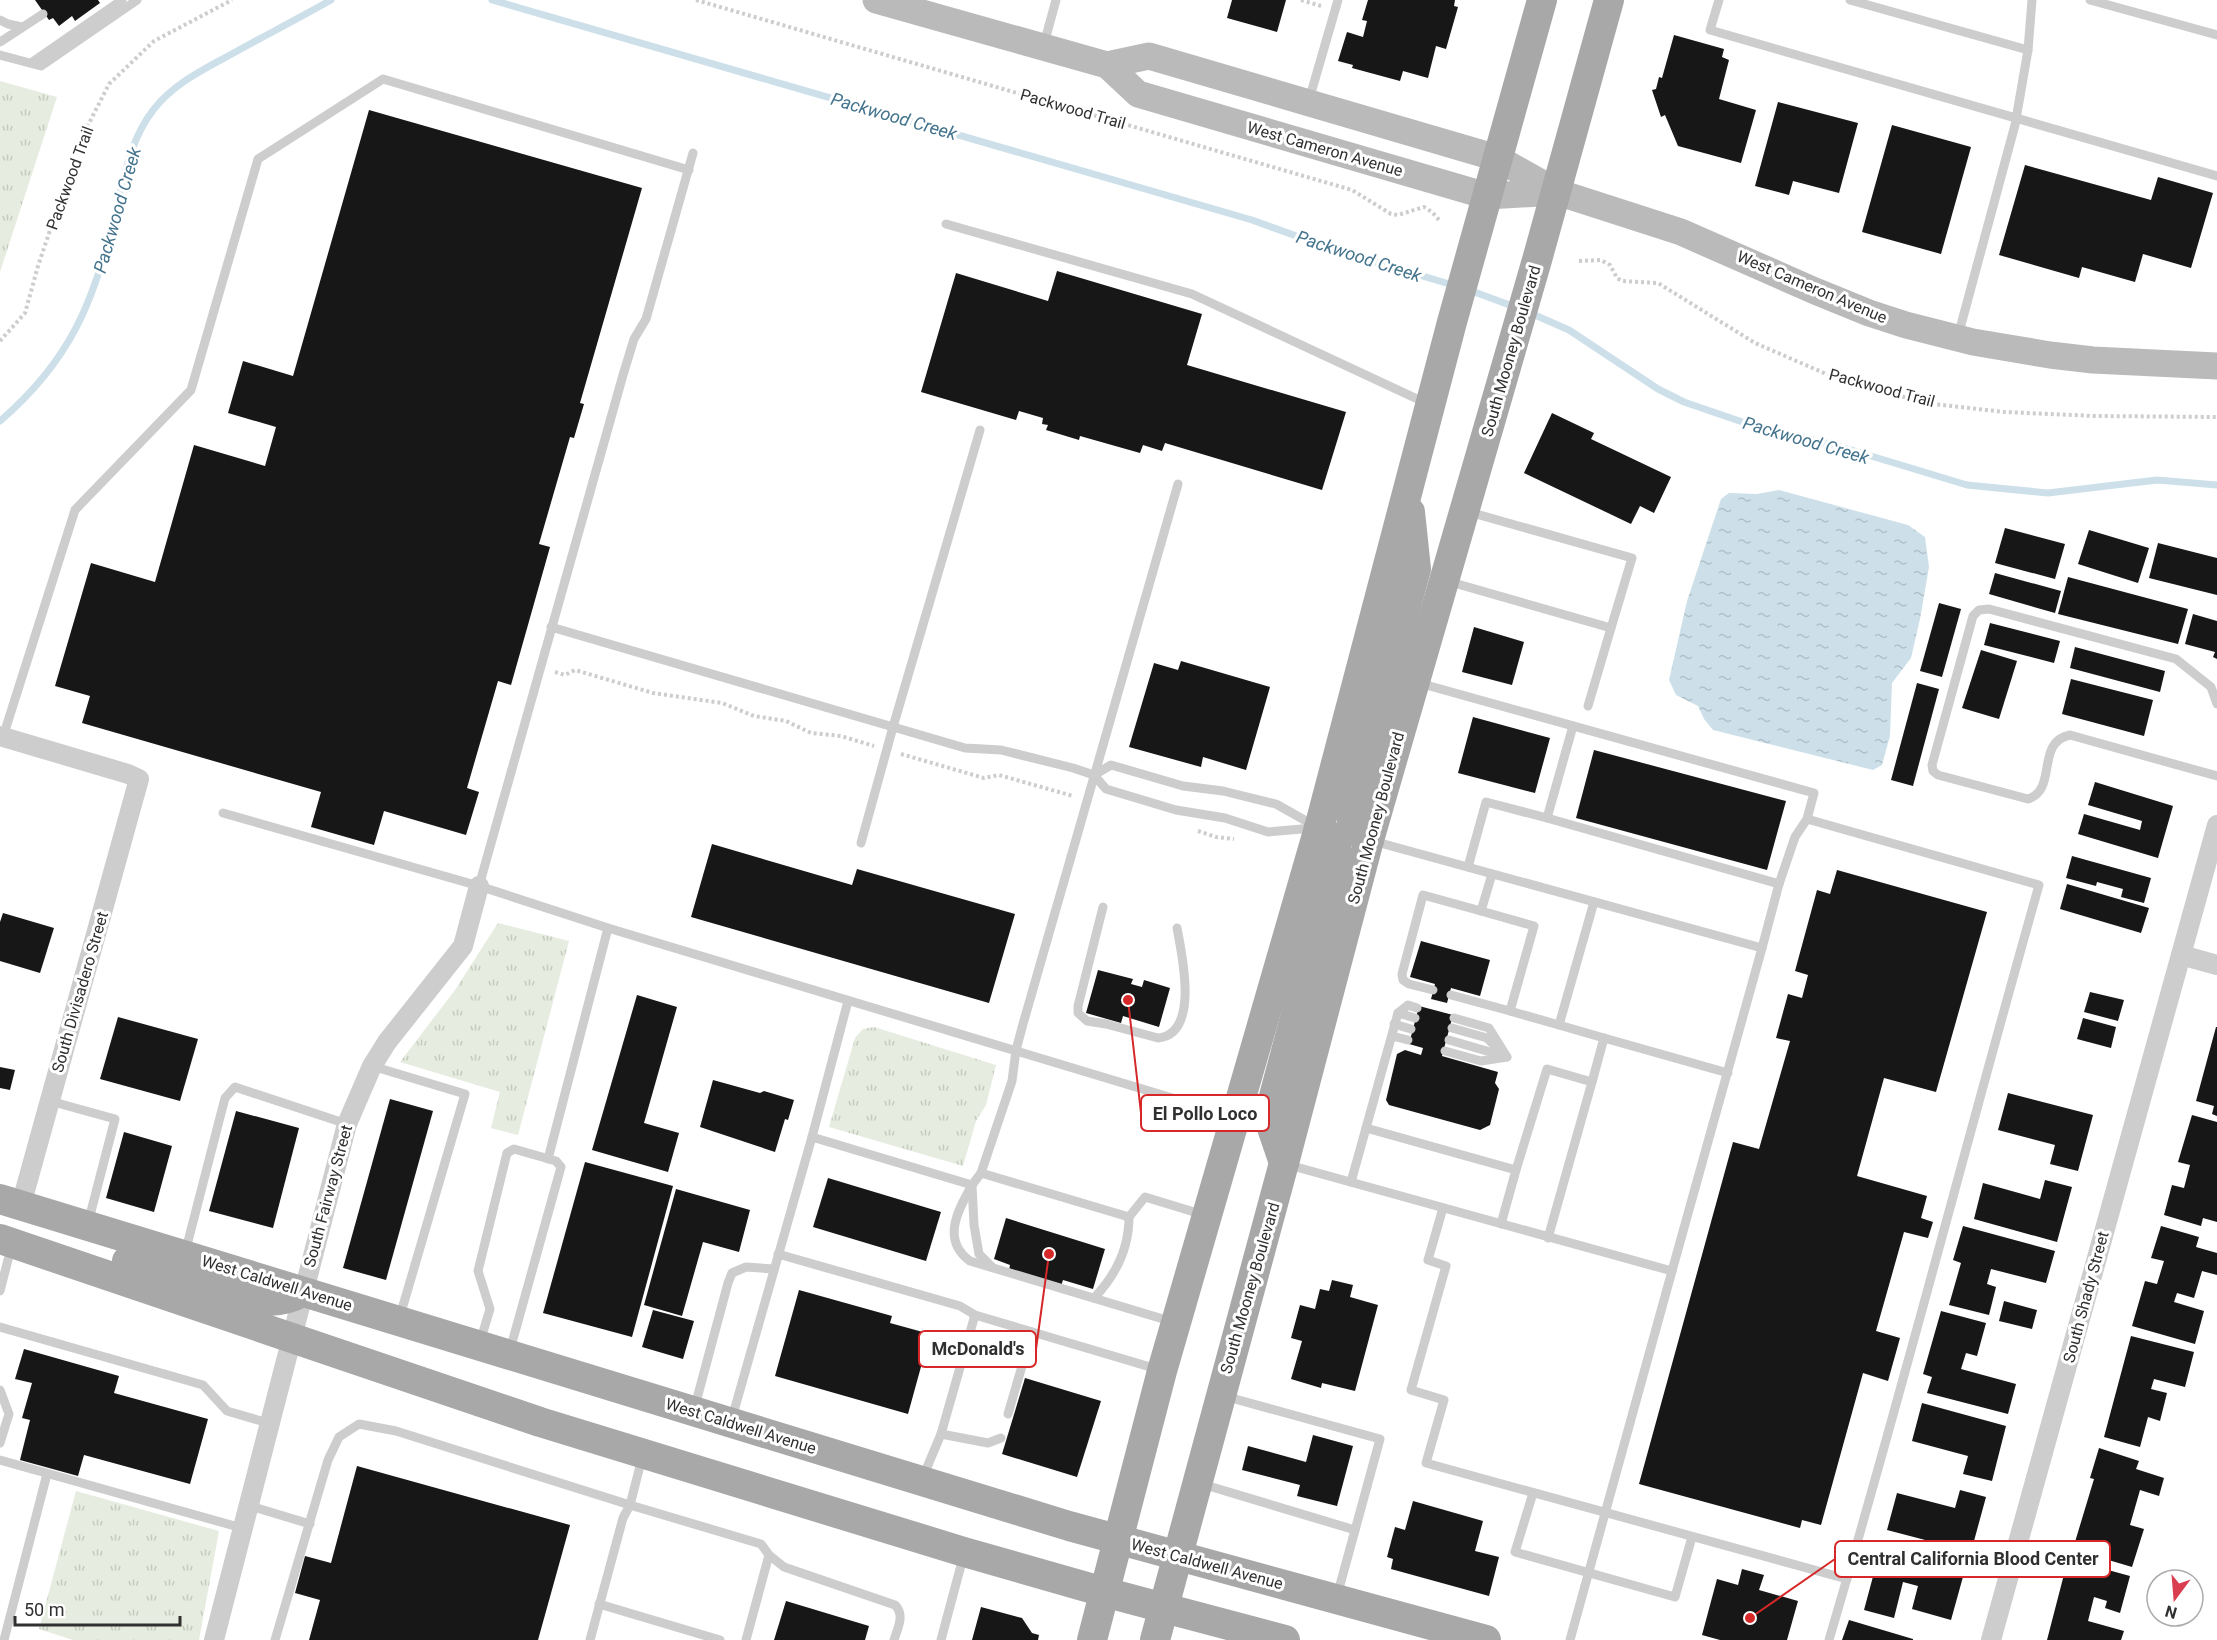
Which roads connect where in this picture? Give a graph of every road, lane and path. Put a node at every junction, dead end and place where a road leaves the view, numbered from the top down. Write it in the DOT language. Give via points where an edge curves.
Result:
graph roads {
  1 [pos="122,0"];
  2 [pos="137,0"];
  3 [pos="232,0"];
  4 [pos="696,0"];
  5 [pos="876,0"];
  6 [pos="1056,0"];
  7 [pos="1301,0"];
  8 [pos="1338,0"];
  9 [pos="1542,0"];
  10 [pos="1609,0"];
  11 [pos="1719,0"];
  12 [pos="1850,0"];
  13 [pos="2032,0"];
  14 [pos="2090,0"];
  15 [pos="1321,6"];
  16 [pos="43,14"];
  17 [pos="0,20"];
  18 [pos="22,27"];
  19 [pos="2217,35"];
  20 [pos="0,42"];
  21 [pos="1043,48"];
  22 [pos="2028,50"];
  23 [pos="0,55"];
  24 [pos="31,63"];
  25 [pos="1107,65"];
  26 [pos="1308,102"];
  27 [pos="2017,117"];
  28 [pos="693,153"];
  29 [pos="1497,158"];
  30 [pos="688,170"];
  31 [pos="2217,176"];
  32 [pos="1557,192"];
  33 [pos="1487,196"];
  34 [pos="1440,221"];
  35 [pos="946,224"];
  36 [pos="1579,261"];
  37 [pos="1958,338"];
  38 [pos="0,341"];
  39 [pos="2217,366"];
  40 [pos="1430,405"];
  41 [pos="2217,417"];
  42 [pos="980,430"];
  43 [pos="1178,484"];
  44 [pos="1408,490"];
  45 [pos="1464,510"];
  46 [pos="1444,580"];
  47 [pos="551,627"];
  48 [pos="1611,628"];
  49 [pos="1414,682"];
  50 [pos="2217,704"];
  51 [pos="1588,706"];
  52 [pos="1573,726"];
  53 [pos="893,727"];
  54 [pos="1,737"];
  55 [pos="1094,775"];
  56 [pos="2217,776"];
  57 [pos="223,813"];
  58 [pos="1547,818"];
  59 [pos="1807,819"];
  60 [pos="2217,825"];
  61 [pos="1319,828"];
  62 [pos="1369,840"];
  63 [pos="861,843"];
  64 [pos="1468,867"];
  65 [pos="1492,874"];
  66 [pos="1779,884"];
  67 [pos="480,886"];
  68 [pos="1594,902"];
  69 [pos="1103,907"];
  70 [pos="1481,911"];
  71 [pos="608,928"];
  72 [pos="1177,928"];
  73 [pos="1762,948"];
  74 [pos="2181,955"];
  75 [pos="2217,965"];
  76 [pos="1433,990"];
  77 [pos="1451,995"];
  78 [pos="849,1001"];
  79 [pos="1510,1011"];
  80 [pos="1416,1013"];
  81 [pos="1453,1023"];
  82 [pos="1395,1024"];
  83 [pos="1559,1025"];
  84 [pos="1411,1029"];
  85 [pos="1392,1036"];
  86 [pos="1604,1038"];
  87 [pos="1408,1040"];
  88 [pos="1449,1040"];
  89 [pos="1016,1050"];
  90 [pos="1446,1051"];
  91 [pos="1506,1057"];
  92 [pos="372,1066"];
  93 [pos="1728,1073"];
  94 [pos="1592,1082"];
  95 [pos="50,1101"];
  96 [pos="1235,1117"];
  97 [pos="347,1124"];
  98 [pos="1366,1128"];
  99 [pos="812,1137"];
  100 [pos="548,1159"];
  101 [pos="1284,1163"];
  102 [pos="1515,1170"];
  103 [pos="981,1173"];
  104 [pos="1351,1182"];
  105 [pos="972,1185"];
  106 [pos="1443,1208"];
  107 [pos="1206,1216"];
  108 [pos="1129,1217"];
  109 [pos="7,1222"];
  110 [pos="1501,1224"];
  111 [pos="87,1225"];
  112 [pos="1548,1238"];
  113 [pos="778,1254"];
  114 [pos="184,1255"];
  115 [pos="993,1268"];
  116 [pos="774,1269"];
  117 [pos="1672,1271"];
  118 [pos="0,1291"];
  119 [pos="302,1292"];
  120 [pos="1094,1298"];
  121 [pos="975,1315"];
  122 [pos="398,1321"];
  123 [pos="1176,1323"];
  124 [pos="0,1327"];
  125 [pos="1032,1332"];
  126 [pos="290,1338"];
  127 [pos="479,1346"];
  128 [pos="509,1355"];
  129 [pos="1162,1371"];
  130 [pos="1,1393"];
  131 [pos="1220,1395"];
  132 [pos="693,1412"];
  133 [pos="1008,1414"];
  134 [pos="730,1423"];
  135 [pos="268,1424"];
  136 [pos="941,1434"];
  137 [pos="1001,1437"];
  138 [pos="0,1443"];
  139 [pos="643,1453"];
  140 [pos="0,1460"];
  141 [pos="47,1474"];
  142 [pos="921,1482"];
  143 [pos="1196,1482"];
  144 [pos="1533,1493"];
  145 [pos="248,1505"];
  146 [pos="630,1505"];
  147 [pos="1606,1513"];
  148 [pos="310,1524"];
  149 [pos="242,1528"];
  150 [pos="1355,1530"];
  151 [pos="1692,1537"];
  152 [pos="1118,1540"];
  153 [pos="964,1552"];
  154 [pos="769,1555"];
  155 [pos="1178,1555"];
  156 [pos="1589,1573"];
  157 [pos="1847,1579"];
  158 [pos="1104,1592"];
  159 [pos="1336,1598"];
  160 [pos="599,1604"];
  161 [pos="1164,1607"];
  162 [pos="4,1640"];
  163 [pos="214,1640"];
  164 [pos="275,1640"];
  165 [pos="590,1640"];
  166 [pos="720,1640"];
  167 [pos="746,1640"];
  168 [pos="894,1640"];
  169 [pos="941,1640"];
  170 [pos="1092,1640"];
  171 [pos="1155,1640"];
  172 [pos="1285,1640"];
  173 [pos="1486,1640"];
  174 [pos="1570,1640"];
  175 [pos="1829,1640"];
  176 [pos="1991,1640"];
  1 -- 24 [label="lane"];
  2 -- 24 [label="lane" via="40,66"];
  3 -- 38 [label="path, Packwood Trail" via="154,41 109,84 80,141 24,313"];
  4 -- 34 [label="path, Packwood Trail" via="1352,190 1391,214 1424,207"];
  5 -- 21 [label="street, West Cameron Avenue"];
  6 -- 21 [label="lane"];
  7 -- 15 [label="path"];
  8 -- 26 [label="lane"];
  9 -- 29 [label="main road"];
  10 -- 32 [label="main road, South Mooney Boulevard"];
  11 -- 27 [label="lane" via="1710,30"];
  12 -- 22 [label="lane"];
  13 -- 22 [label="lane"];
  14 -- 19 [label="lane"];
  16 -- 18 [label="lane"];
  17 -- 18 [label="lane"];
  18 -- 20 [label="lane"];
  21 -- 25 [label="street, West Cameron Avenue"];
  22 -- 27 [label="lane"];
  23 -- 24 [label="lane"];
  25 -- 26 [label="street, West Cameron Avenue" via="1149,56"];
  25 -- 33 [label="street, West Cameron Avenue" via="1138,94"];
  26 -- 29 [label="street, West Cameron Avenue"];
  27 -- 31 [label="lane"];
  27 -- 37 [label="lane"];
  28 -- 30 [label="lane"];
  29 -- 32 [label="street, West Cameron Avenue"];
  29 -- 33 [label="main road"];
  30 -- 47 [label="lane" via="646,319 634,339 623,375"];
  30 -- 54 [label="lane" via="383,79 258,159 191,390 75,510"];
  32 -- 33 [label="street, West Cameron Avenue"];
  32 -- 37 [label="street, West Cameron Avenue" via="1681,232 1869,313"];
  32 -- 45 [label="main road, South Mooney Boulevard"];
  33 -- 40 [label="main road"];
  35 -- 40 [label="lane" via="1192,294"];
  36 -- 41 [label="path, Packwood Trail" via="1601,260 1622,281 1658,284 1755,343 1831,376 1925,403 2084,416"];
  37 -- 39 [label="street, West Cameron Avenue" via="2093,360"];
  40 -- 44 [label="main road"];
  42 -- 53 [label="lane"];
  43 -- 55 [label="lane"];
  44 -- 61 [label="main road"];
  44 -- 62 [label="main road" via="1416,568 1350,810 1353,826"];
  45 -- 46 [label="main road, South Mooney Boulevard"];
  45 -- 48 [label="lane" via="1632,558"];
  46 -- 48 [label="lane"];
  46 -- 49 [label="main road, South Mooney Boulevard"];
  47 -- 53 [label="lane"];
  47 -- 67 [label="lane"];
  48 -- 51 [label="lane"];
  49 -- 52 [label="lane"];
  49 -- 62 [label="main road, South Mooney Boulevard"];
  50 -- 56 [label="lane" via="2211,687 2176,659 1989,609 1978,610 1973,616 1932,765 1938,775 2028,799 2041,790 2052,746 2060,737 2070,735"];
  52 -- 58 [label="lane"];
  52 -- 59 [label="lane" via="1814,793"];
  53 -- 55 [label="lane" via="964,748 1001,750"];
  53 -- 63 [label="lane"];
  54 -- 95 [label="street, South Divisadero Street" via="139,779"];
  55 -- 61 [label="lane" via="1106,789 1268,832"];
  55 -- 61 [label="lane" via="1111,765 1183,786 1223,791 1276,804"];
  55 -- 89 [label="lane"];
  57 -- 67 [label="lane"];
  58 -- 64 [label="lane" via="1486,801"];
  58 -- 66 [label="lane"];
  59 -- 66 [label="lane" via="1795,837"];
  59 -- 157 [label="lane" via="2039,885"];
  60 -- 74 [label="street, South Shady Street"];
  61 -- 96 [label="main road"];
  61 -- 101 [label="main road" via="1332,839 1338,858 1273,1100 1272,1128"];
  62 -- 64 [label="lane"];
  62 -- 101 [label="main road, South Mooney Boulevard"];
  64 -- 65 [label="lane"];
  65 -- 68 [label="lane"];
  65 -- 70 [label="lane"];
  66 -- 73 [label="lane"];
  67 -- 71 [label="lane"];
  67 -- 92 [label="street, South Fairway Street" via="463,946"];
  68 -- 73 [label="lane"];
  68 -- 83 [label="lane"];
  69 -- 72 [label="lane" via="1079,998 1078,1012 1087,1021 1158,1038 1172,1033 1181,1014 1187,984"];
  70 -- 76 [label="lane" via="1423,895 1402,974 1409,984"];
  70 -- 79 [label="lane" via="1534,926"];
  71 -- 78 [label="lane"];
  71 -- 100 [label="lane"];
  73 -- 93 [label="lane"];
  74 -- 75 [label="street"];
  74 -- 176 [label="street, South Shady Street"];
  77 -- 79 [label="lane"];
  78 -- 89 [label="lane"];
  78 -- 99 [label="lane"];
  79 -- 83 [label="lane"];
  80 -- 82 [label="lane" via="1408,1005 1398,1013"];
  81 -- 91 [label="lane" via="1487,1038"];
  82 -- 84 [label="lane"];
  82 -- 85 [label="lane"];
  83 -- 86 [label="lane"];
  85 -- 87 [label="lane"];
  85 -- 98 [label="lane"];
  86 -- 93 [label="lane"];
  86 -- 94 [label="lane"];
  88 -- 91 [label="lane"];
  89 -- 96 [label="lane"];
  89 -- 103 [label="lane" via="1012,1081"];
  90 -- 91 [label="lane" via="1481,1060"];
  92 -- 97 [label="street, South Fairway Street"];
  92 -- 122 [label="lane" via="465,1094"];
  93 -- 117 [label="lane"];
  94 -- 102 [label="lane" via="1546,1069"];
  94 -- 112 [label="lane"];
  95 -- 109 [label="street, South Divisadero Street"];
  95 -- 111 [label="lane" via="115,1119"];
  96 -- 107 [label="main road"];
  97 -- 114 [label="lane" via="235,1088 225,1098"];
  97 -- 119 [label="street, South Fairway Street"];
  98 -- 102 [label="lane"];
  98 -- 104 [label="lane"];
  99 -- 105 [label="lane"];
  99 -- 113 [label="lane"];
  100 -- 127 [label="lane" via="514,1149 507,1153 478,1271 490,1309"];
  100 -- 128 [label="lane" via="561,1167"];
  101 -- 104 [label="lane"];
  101 -- 131 [label="main road, South Mooney Boulevard"];
  102 -- 110 [label="lane"];
  103 -- 105 [label="lane"];
  103 -- 108 [label="lane"];
  104 -- 106 [label="lane"];
  105 -- 115 [label="lane" via="979,1254"];
  105 -- 115 [label="lane" via="958,1210 954,1228 957,1245 970,1261"];
  106 -- 110 [label="lane"];
  106 -- 144 [label="lane" via="1428,1260 1446,1266 1411,1390 1444,1400 1426,1463"];
  107 -- 108 [label="lane" via="1145,1197"];
  107 -- 123 [label="main road"];
  108 -- 120 [label="lane" via="1129,1233 1119,1266"];
  109 -- 111 [label="main road, West Caldwell Avenue"];
  109 -- 118 [label="lane"];
  109 -- 119 [label="main road" via="260,1301 293,1298"];
  109 -- 126 [label="main road"];
  110 -- 112 [label="lane"];
  111 -- 114 [label="main road, West Caldwell Avenue"];
  112 -- 117 [label="lane"];
  113 -- 116 [label="lane"];
  113 -- 121 [label="lane" via="960,1306"];
  114 -- 119 [label="main road, West Caldwell Avenue"];
  115 -- 120 [label="lane"];
  116 -- 132 [label="lane" via="746,1267 732,1273"];
  116 -- 134 [label="lane"];
  117 -- 147 [label="lane"];
  119 -- 122 [label="main road, West Caldwell Avenue"];
  119 -- 126 [label="street, South Fairway Street"];
  120 -- 123 [label="lane"];
  121 -- 125 [label="lane"];
  121 -- 136 [label="lane"];
  122 -- 127 [label="main road, West Caldwell Avenue"];
  123 -- 129 [label="main road"];
  124 -- 135 [label="lane" via="203,1385 228,1411"];
  125 -- 129 [label="lane"];
  125 -- 133 [label="lane"];
  126 -- 135 [label="street, South Fairway Street"];
  126 -- 139 [label="main road"];
  127 -- 128 [label="main road, West Caldwell Avenue"];
  128 -- 132 [label="main road, West Caldwell Avenue"];
  129 -- 152 [label="main road"];
  130 -- 138 [label="lane" via="9,1414"];
  131 -- 143 [label="main road, South Mooney Boulevard"];
  131 -- 150 [label="lane" via="1380,1439"];
  132 -- 134 [label="main road, West Caldwell Avenue"];
  134 -- 142 [label="main road, West Caldwell Avenue"];
  135 -- 145 [label="street, South Fairway Street"];
  136 -- 137 [label="lane" via="988,1443"];
  136 -- 142 [label="lane"];
  139 -- 146 [label="lane"];
  139 -- 153 [label="main road"];
  140 -- 141 [label="lane"];
  141 -- 149 [label="lane"];
  141 -- 162 [label="lane"];
  142 -- 152 [label="main road, West Caldwell Avenue"];
  143 -- 150 [label="lane"];
  143 -- 155 [label="main road, South Mooney Boulevard"];
  144 -- 147 [label="lane"];
  144 -- 156 [label="lane" via="1515,1552"];
  145 -- 148 [label="lane"];
  145 -- 149 [label="street, South Fairway Street"];
  146 -- 148 [label="lane" via="396,1431 359,1424 339,1437 328,1460"];
  146 -- 154 [label="lane" via="761,1544"];
  146 -- 160 [label="lane"];
  147 -- 151 [label="lane"];
  147 -- 156 [label="lane"];
  148 -- 164 [label="lane"];
  149 -- 163 [label="street, South Fairway Street"];
  150 -- 159 [label="lane"];
  151 -- 156 [label="lane" via="1675,1597"];
  151 -- 157 [label="lane"];
  152 -- 155 [label="main road, West Caldwell Avenue"];
  152 -- 158 [label="main road"];
  153 -- 158 [label="main road"];
  153 -- 169 [label="lane"];
  154 -- 167 [label="lane"];
  154 -- 168 [label="lane" via="784,1567 895,1605 901,1619"];
  155 -- 159 [label="main road, West Caldwell Avenue"];
  155 -- 161 [label="main road, South Mooney Boulevard"];
  156 -- 174 [label="lane"];
  157 -- 175 [label="lane"];
  158 -- 161 [label="main road"];
  158 -- 170 [label="main road"];
  159 -- 173 [label="main road, West Caldwell Avenue"];
  160 -- 165 [label="lane"];
  160 -- 166 [label="lane"];
  161 -- 171 [label="main road, South Mooney Boulevard"];
  161 -- 172 [label="main road"];
}
